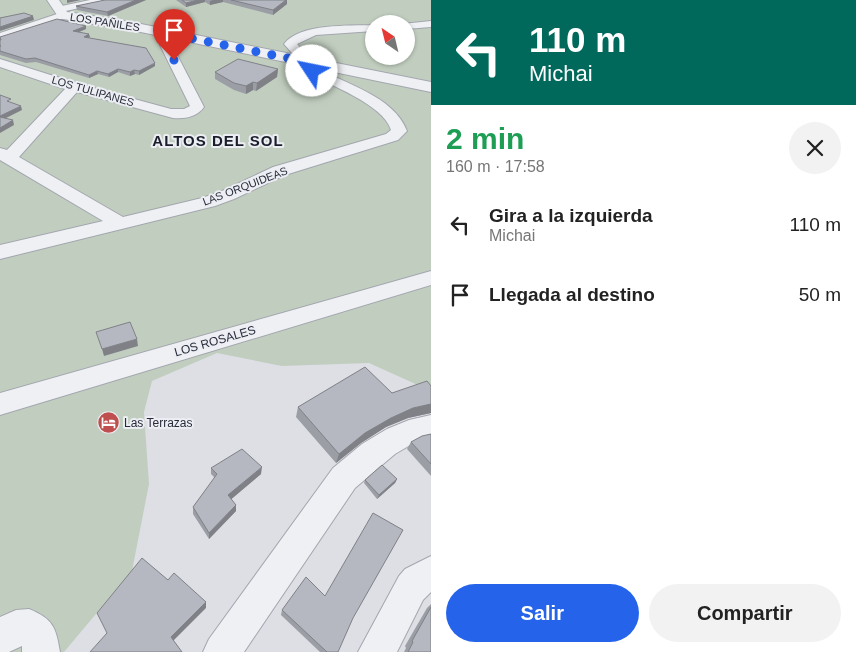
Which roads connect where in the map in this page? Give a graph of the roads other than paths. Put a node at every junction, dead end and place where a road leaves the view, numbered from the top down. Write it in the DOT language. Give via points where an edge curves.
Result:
graph roads {
  1 [pos="104,0"];
  2 [pos="59,8"];
  3 [pos="431,24"];
  4 [pos="415,25"];
  5 [pos="365,29"];
  6 [pos="175,35"];
  7 [pos="0,37"];
  8 [pos="307,62"];
  9 [pos="0,63"];
  10 [pos="74,87"];
  11 [pos="431,87"];
  12 [pos="4,156"];
  13 [pos="120,223"];
  14 [pos="0,252"];
  15 [pos="431,278"];
  16 [pos="0,404"];
  17 [pos="431,427"];
  18 [pos="431,573"];
  19 [pos="0,637"];
  20 [pos="41,652"];
  21 [pos="222,652"];
  22 [pos="377,652"];
  1 -- 2 [label="street"];
  2 -- 6 [label="street, LOS PAÑILES"];
  2 -- 7 [label="street"];
  3 -- 4 [label="street"];
  5 -- 8 [label="street" via="295,38 290,46"];
  6 -- 8 [label="street, LOS PAÑILES"];
  6 -- 10 [label="street, LOS TULIPANES" via="166,44 196,109 174,114"];
  8 -- 11 [label="street, LOS PAÑILES"];
  8 -- 13 [label="street, LAS ORQUIDEAS" via="312,71 357,92 378,106 397,124 399,131 396,135 279,171 208,202"];
  9 -- 10 [label="street, LOS TULIPANES"];
  10 -- 12 [label="street"];
  12 -- 13 [label="street"];
  13 -- 14 [label="street, LAS ORQUIDEAS"];
  15 -- 16 [label="street, LOS ROSALES"];
  17 -- 21 [label="street" via="408,432 364,460 344,478"];
  18 -- 22 [label="street" via="411,588"];
  19 -- 20 [label="street" via="16,628 29,627 39,635"];
}
